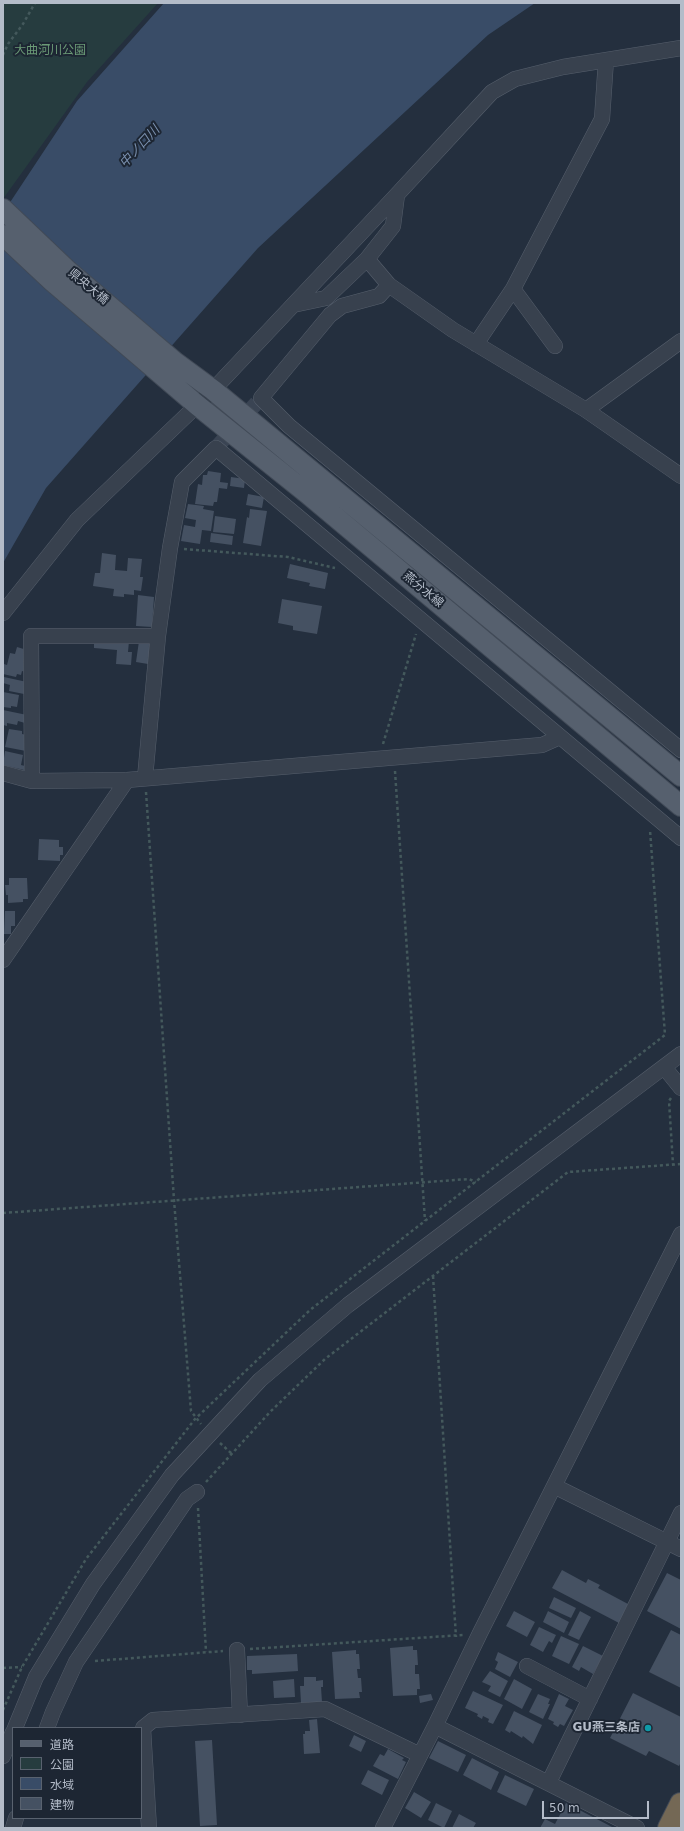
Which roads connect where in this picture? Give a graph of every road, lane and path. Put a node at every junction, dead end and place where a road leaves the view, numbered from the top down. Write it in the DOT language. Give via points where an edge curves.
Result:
graph roads {
  1 [pos="35,3"];
  2 [pos="681,48"];
  3 [pos="3,55"];
  4 [pos="606,60"];
  5 [pos="397,195"];
  6 [pos="3,209"];
  7 [pos="3,235"];
  8 [pos="367,259"];
  9 [pos="389,285"];
  10 [pos="513,289"];
  11 [pos="293,305"];
  12 [pos="681,341"];
  13 [pos="476,344"];
  14 [pos="555,346"];
  15 [pos="170,369"];
  16 [pos="213,390"];
  17 [pos="197,404"];
  18 [pos="586,410"];
  19 [pos="681,476"];
  20 [pos="170,548"];
  21 [pos="352,562"];
  22 [pos="3,613"];
  23 [pos="421,620"];
  24 [pos="158,636"];
  25 [pos="560,737"];
  26 [pos="681,750"];
  27 [pos="394,757"];
  28 [pos="3,773"];
  29 [pos="681,776"];
  30 [pos="145,778"];
  31 [pos="127,780"];
  32 [pos="32,781"];
  33 [pos="681,806"];
  34 [pos="648,810"];
  35 [pos="681,838"];
  36 [pos="3,960"];
  37 [pos="681,1054"];
  38 [pos="664,1067"];
  39 [pos="680,1088"];
  40 [pos="673,1164"];
  41 [pos="681,1164"];
  42 [pos="476,1182"];
  43 [pos="423,1183"];
  44 [pos="174,1200"];
  45 [pos="3,1213"];
  46 [pos="425,1222"];
  47 [pos="681,1234"];
  48 [pos="675,1261"];
  49 [pos="433,1276"];
  50 [pos="196,1419"];
  51 [pos="210,1434"];
  52 [pos="231,1453"];
  53 [pos="554,1486"];
  54 [pos="197,1492"];
  55 [pos="681,1513"];
  56 [pos="667,1542"];
  57 [pos="681,1549"];
  58 [pos="480,1633"];
  59 [pos="456,1637"];
  60 [pos="237,1650"];
  61 [pos="206,1652"];
  62 [pos="76,1662"];
  63 [pos="527,1666"];
  64 [pos="22,1667"];
  65 [pos="3,1668"];
  66 [pos="590,1699"];
  67 [pos="240,1715"];
  68 [pos="435,1726"];
  69 [pos="15,1727"];
  70 [pos="47,1727"];
  71 [pos="12,1734"];
  72 [pos="420,1755"];
  73 [pos="3,1756"];
  74 [pos="549,1782"];
  75 [pos="681,1804"];
  76 [pos="149,1828"];
  77 [pos="383,1828"];
  78 [pos="637,1828"];
  79 [pos="669,1828"];
  1 -- 3 [label="path"];
  2 -- 4 [label="street"];
  4 -- 5 [label="street" via="515,79 492,92"];
  4 -- 10 [label="street" via="602,119"];
  5 -- 8 [label="street" via="393,226"];
  5 -- 11 [label="street"];
  6 -- 15 [label="main road, 県央大橋"];
  7 -- 15 [label="main road, 県央大橋" via="53,282"];
  8 -- 9 [label="street"];
  8 -- 11 [label="street" via="326,298"];
  9 -- 13 [label="street"];
  9 -- 26 [label="street" via="379,296 342,306 330,315 261,398 289,426"];
  10 -- 13 [label="street"];
  10 -- 14 [label="street"];
  11 -- 16 [label="street"];
  12 -- 18 [label="street"];
  13 -- 18 [label="street"];
  15 -- 16 [label="main road, 燕分水線"];
  15 -- 17 [label="main road, 燕分水線"];
  16 -- 17 [label="street"];
  16 -- 29 [label="main road, 燕分水線"];
  17 -- 22 [label="street" via="77,520"];
  17 -- 33 [label="main road, 燕分水線"];
  18 -- 19 [label="street"];
  20 -- 21 [label="path" via="288,557 345,570"];
  20 -- 21 [label="street" via="182,482 216,448"];
  20 -- 24 [label="street"];
  21 -- 23 [label="street"];
  23 -- 25 [label="street"];
  23 -- 27 [label="path" via="382,747"];
  24 -- 30 [label="street"];
  24 -- 32 [label="street" via="31,636"];
  25 -- 27 [label="street" via="542,745"];
  25 -- 34 [label="street"];
  27 -- 30 [label="street"];
  27 -- 43 [label="path"];
  28 -- 32 [label="street"];
  30 -- 31 [label="street"];
  30 -- 44 [label="path"];
  31 -- 32 [label="street"];
  31 -- 36 [label="street"];
  34 -- 35 [label="street"];
  34 -- 42 [label="path" via="665,1035"];
  37 -- 38 [label="street"];
  38 -- 39 [label="street"];
  38 -- 51 [label="street" via="348,1305 260,1380"];
  39 -- 40 [label="path" via="669,1101"];
  40 -- 41 [label="path"];
  40 -- 49 [label="path" via="568,1172"];
  42 -- 43 [label="path" via="469,1179"];
  42 -- 46 [label="path"];
  43 -- 44 [label="path"];
  43 -- 46 [label="path"];
  44 -- 45 [label="path"];
  44 -- 50 [label="path" via="191,1411"];
  46 -- 50 [label="path" via="310,1310"];
  47 -- 48 [label="street"];
  48 -- 53 [label="street"];
  49 -- 52 [label="path" via="325,1359"];
  49 -- 59 [label="path"];
  50 -- 51 [label="path"];
  51 -- 52 [label="path"];
  51 -- 69 [label="street" via="172,1475 93,1584 36,1678"];
  52 -- 54 [label="path"];
  53 -- 56 [label="street"];
  53 -- 58 [label="street"];
  54 -- 61 [label="path"];
  54 -- 62 [label="street" via="187,1499"];
  55 -- 56 [label="street"];
  56 -- 57 [label="street"];
  56 -- 66 [label="street"];
  58 -- 59 [label="path"];
  58 -- 68 [label="street"];
  59 -- 60 [label="path"];
  60 -- 61 [label="path"];
  60 -- 67 [label="street"];
  61 -- 62 [label="path"];
  62 -- 70 [label="street"];
  63 -- 66 [label="street"];
  64 -- 65 [label="path"];
  66 -- 74 [label="street"];
  67 -- 72 [label="street" via="325,1709"];
  67 -- 76 [label="street" via="153,1720 143,1728"];
  68 -- 72 [label="street"];
  68 -- 74 [label="street"];
  71 -- 73 [label="street"];
  72 -- 77 [label="street"];
  74 -- 78 [label="street"];
  75 -- 79 [label="highway"];
}
